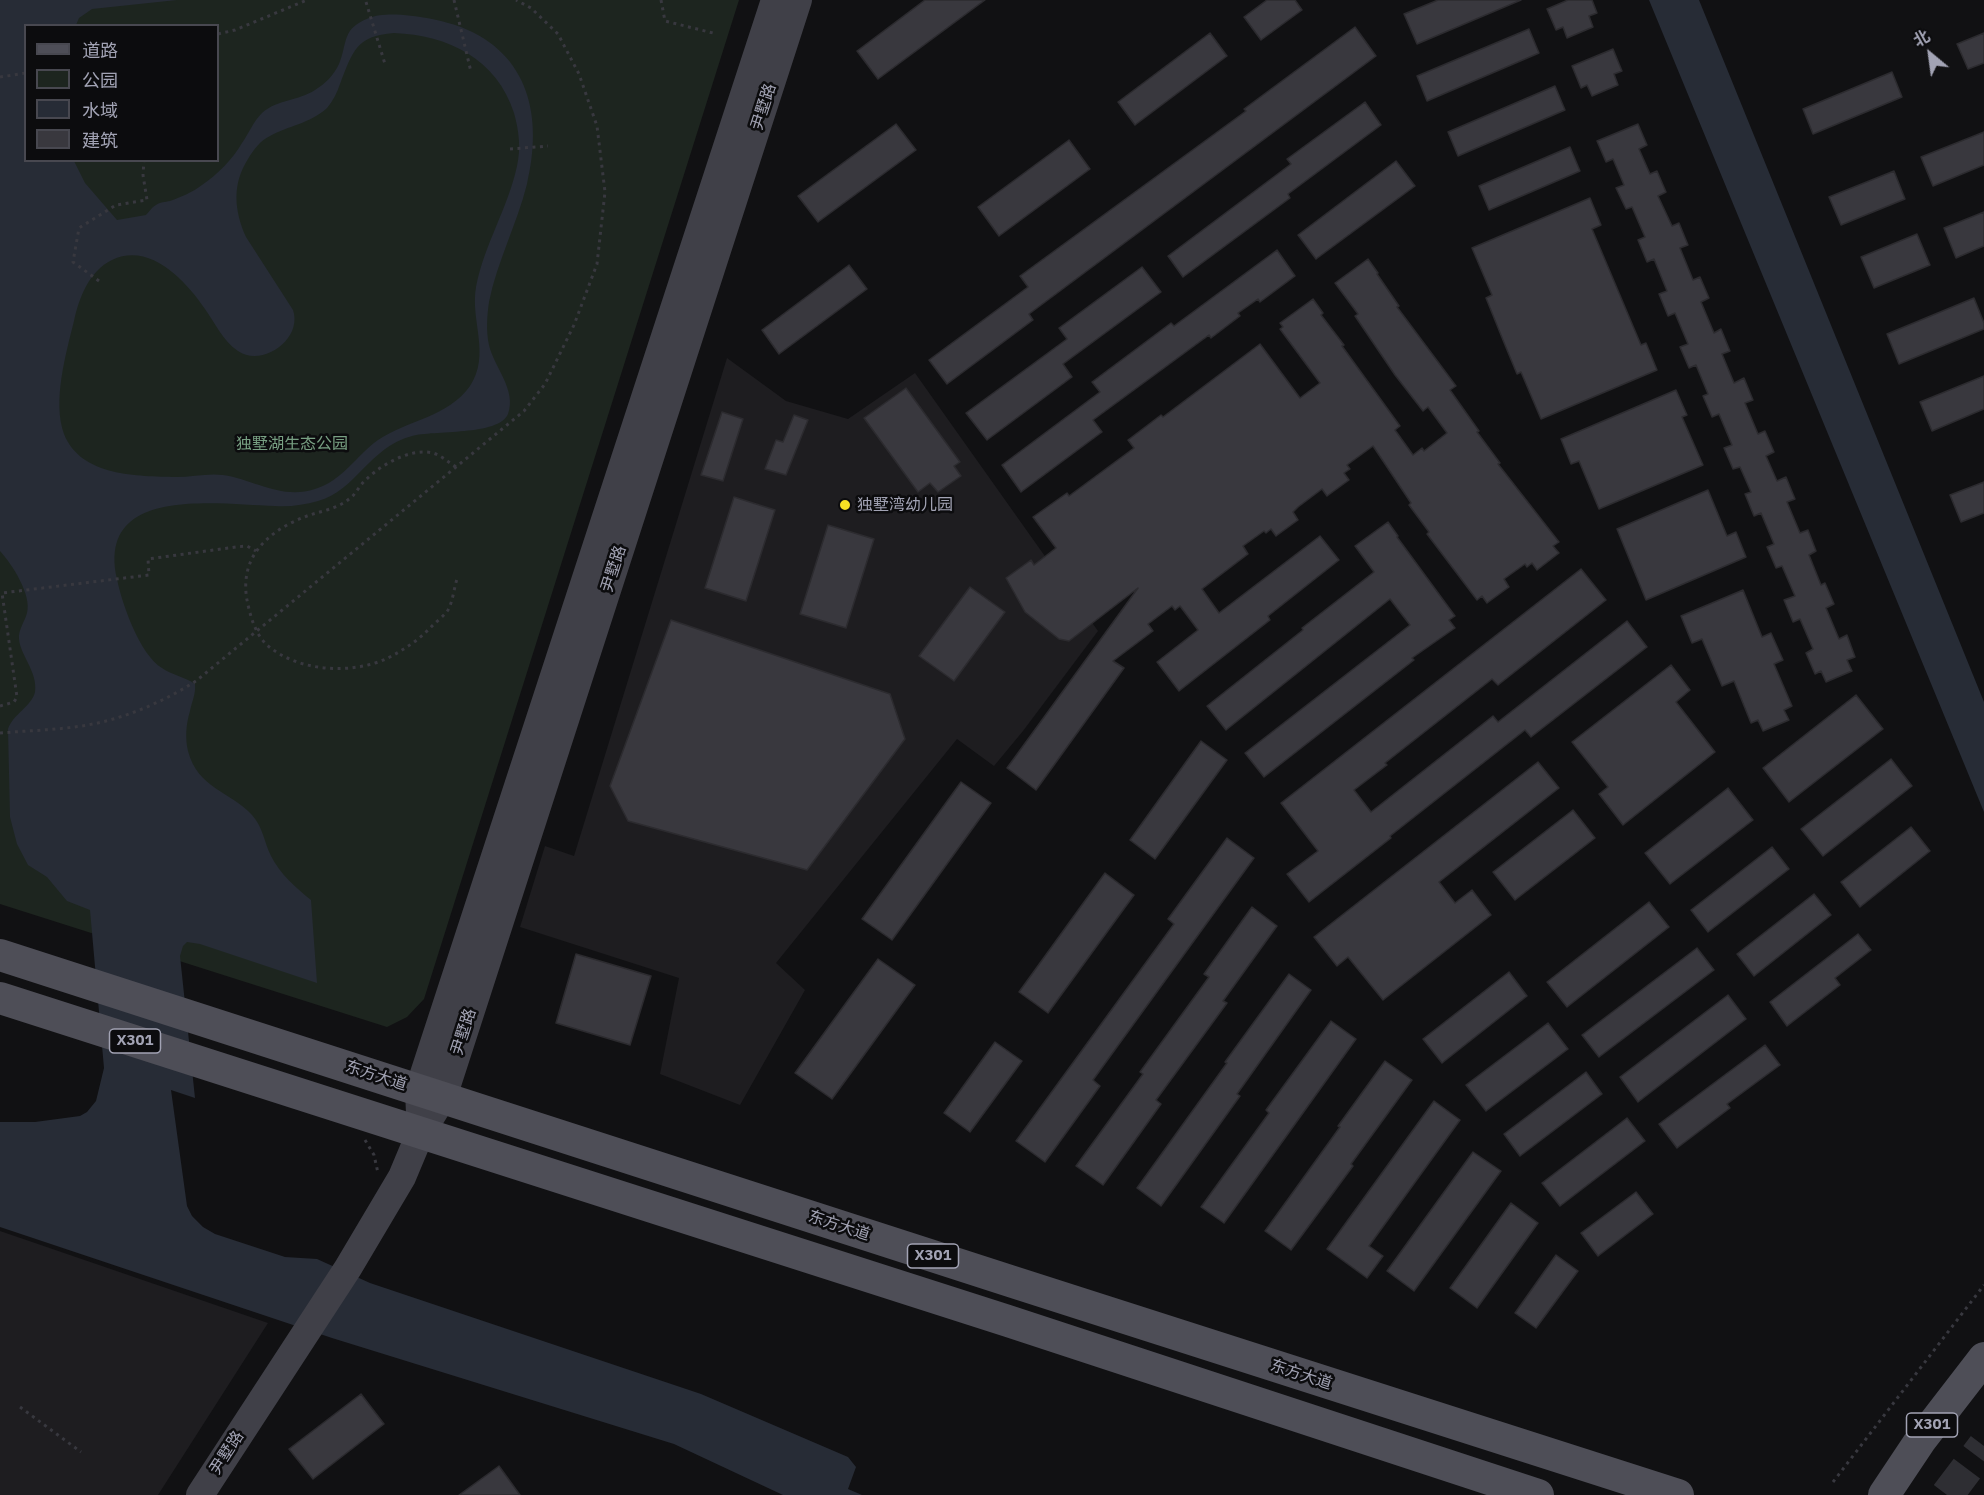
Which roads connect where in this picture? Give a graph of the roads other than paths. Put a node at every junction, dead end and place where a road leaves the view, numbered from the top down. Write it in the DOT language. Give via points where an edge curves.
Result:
graph roads {
  1 [pos="775,0"];
  2 [pos="798,0"];
  3 [pos="0,955"];
  4 [pos="0,998"];
  5 [pos="431,1093"];
  6 [pos="420,1134"];
  7 [pos="1984,1358"];
  8 [pos="200,1495"];
  9 [pos="1539,1495"];
  10 [pos="1678,1495"];
  11 [pos="1884,1495"];
  1 -- 5 [label="street, 尹墅路"];
  2 -- 5 [label="street, 尹墅路"];
  3 -- 5 [label="main road, 东方大道 / X301"];
  4 -- 6 [label="main road, X301"];
  5 -- 6 [label="street, 尹墅路"];
  5 -- 10 [label="main road, 东方大道 / X301"];
  6 -- 8 [label="street, 尹墅路" via="402,1177 348,1268"];
  6 -- 9 [label="main road, X301"];
  7 -- 11 [label="main road, X301"];
}
